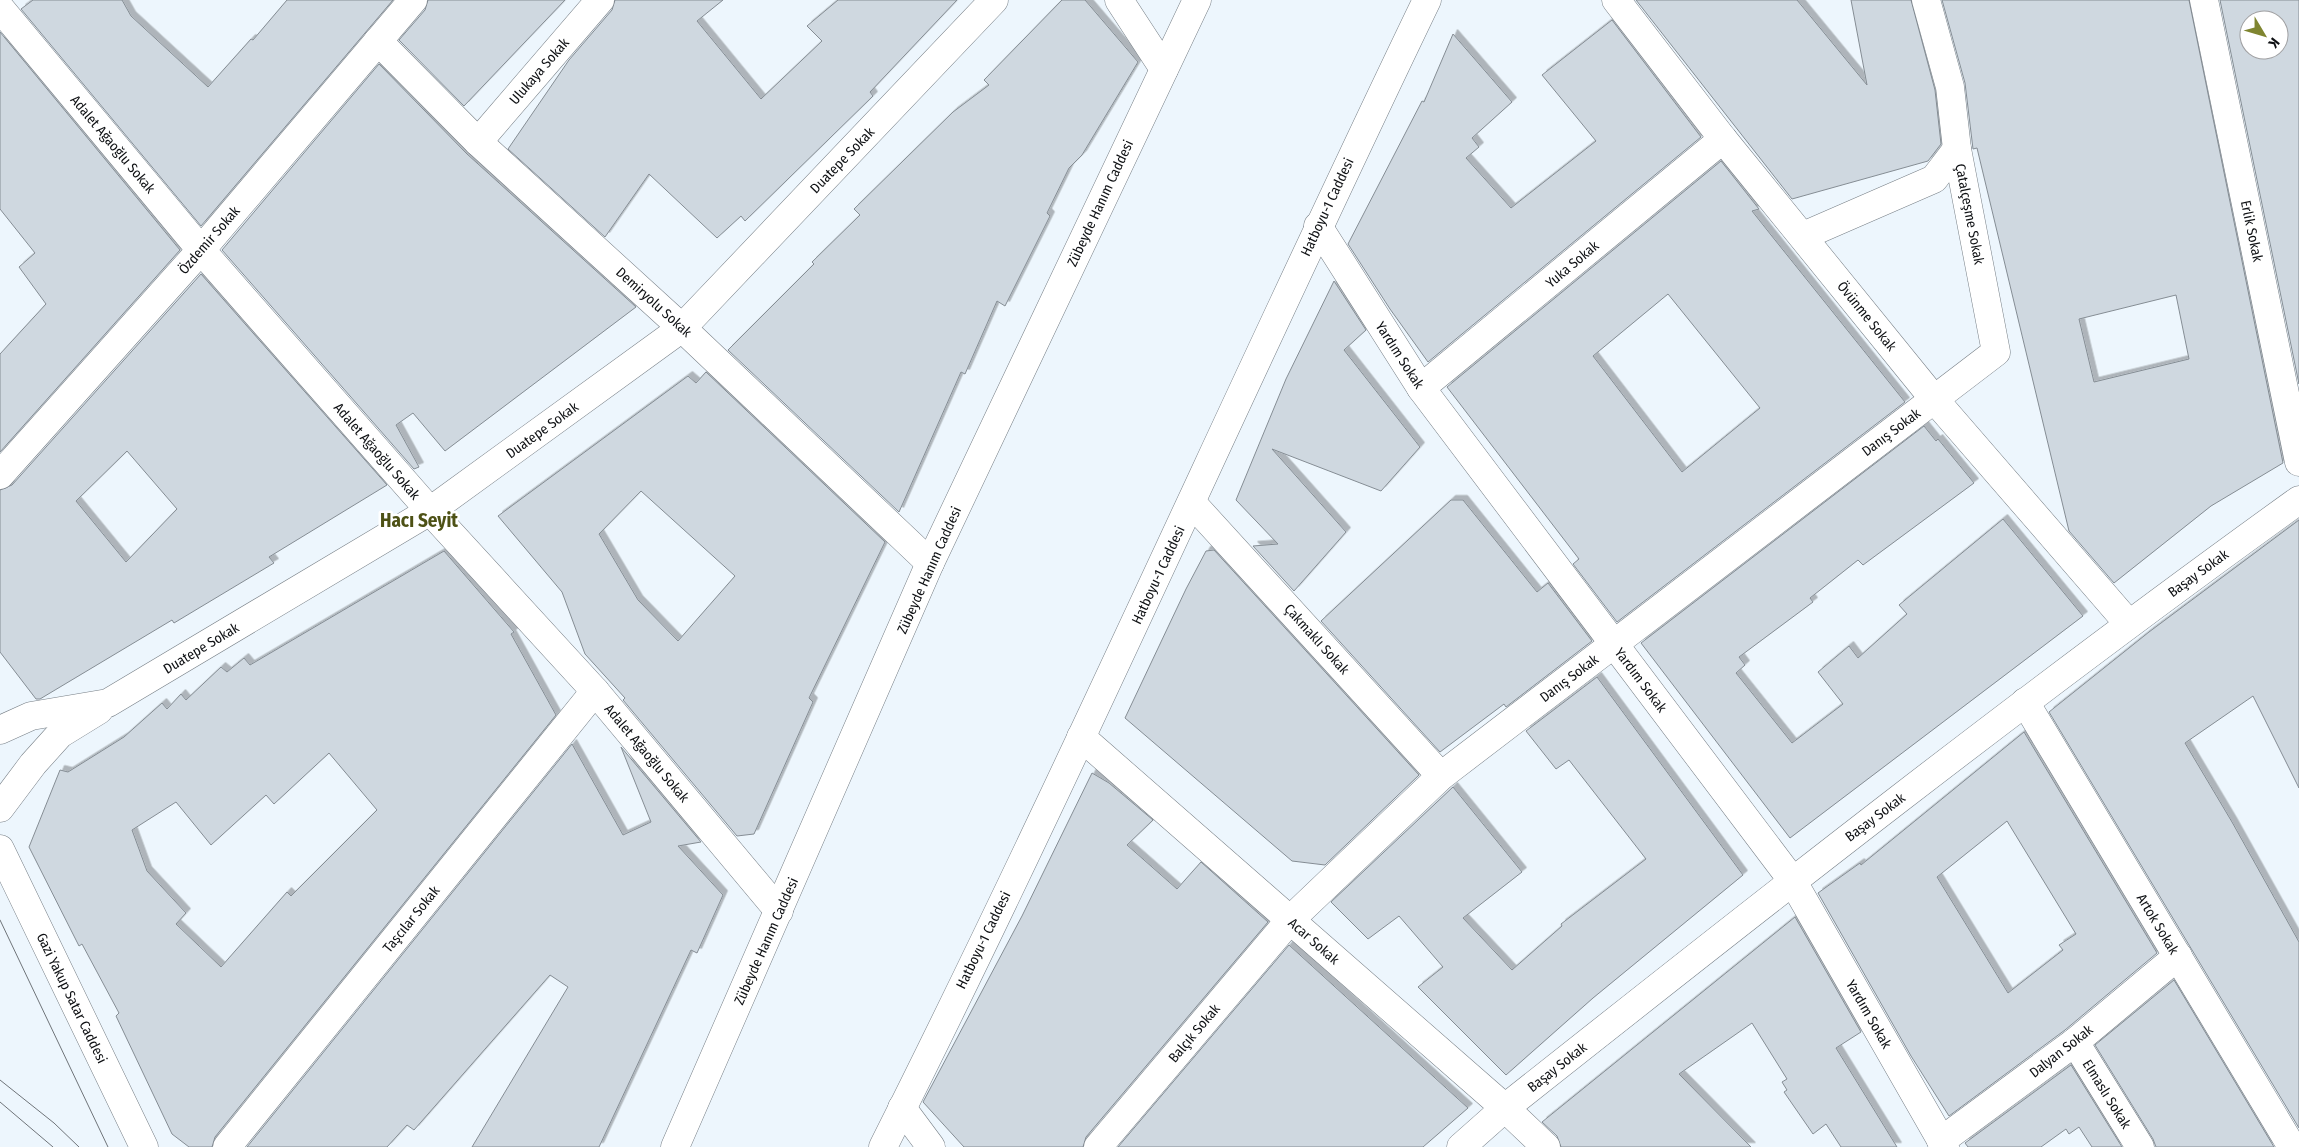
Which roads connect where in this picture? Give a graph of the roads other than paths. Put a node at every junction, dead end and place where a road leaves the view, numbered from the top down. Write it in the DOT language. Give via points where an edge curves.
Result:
graph roads {
  1 [pos="414,0"];
  2 [pos="600,0"];
  3 [pos="994,0"];
  4 [pos="1119,0"];
  5 [pos="1197,0"];
  6 [pos="1427,0"];
  7 [pos="1616,0"];
  8 [pos="1926,0"];
  9 [pos="2204,0"];
  10 [pos="0,8"];
  11 [pos="378,40"];
  12 [pos="1164,69"];
  13 [pos="1723,139"];
  14 [pos="478,142"];
  15 [pos="1957,149"];
  16 [pos="1318,226"];
  17 [pos="1803,236"];
  18 [pos="202,250"];
  19 [pos="682,328"];
  20 [pos="1421,388"];
  21 [pos="1934,399"];
  22 [pos="2299,462"];
  23 [pos="0,475"];
  24 [pos="2299,500"];
  25 [pos="1192,502"];
  26 [pos="430,511"];
  27 [pos="930,563"];
  28 [pos="2128,623"];
  29 [pos="1614,644"];
  30 [pos="595,691"];
  31 [pos="2025,702"];
  32 [pos="108,703"];
  33 [pos="0,730"];
  34 [pos="1081,737"];
  35 [pos="1441,776"];
  36 [pos="0,808"];
  37 [pos="0,849"];
  38 [pos="1792,880"];
  39 [pos="779,911"];
  40 [pos="1290,920"];
  41 [pos="2178,956"];
  42 [pos="2075,1042"];
  43 [pos="902,1108"];
  44 [pos="1505,1108"];
  45 [pos="1943,1144"];
  46 [pos="144,1147"];
  47 [pos="227,1147"];
  48 [pos="675,1147"];
  49 [pos="883,1147"];
  50 [pos="931,1147"];
  51 [pos="1098,1147"];
  52 [pos="1461,1147"];
  53 [pos="1546,1147"];
  54 [pos="2140,1147"];
  55 [pos="2292,1147"];
  1 -- 11 [label="street, Özdemir Sokak"];
  2 -- 14 [label="street, Ulukaya Sokak"];
  3 -- 19 [label="street, Duatepe Sokak"];
  4 -- 12 [label="street"];
  5 -- 12 [label="street, Zübeyde Hanım Caddesi"];
  6 -- 16 [label="street, Hatboyu-1 Caddesi"];
  7 -- 13 [label="street, Övünme Sokak"];
  8 -- 15 [label="street, Çatalçeşme Sokak" via="1950,87"];
  9 -- 22 [label="street, Erlik Sokak"];
  10 -- 18 [label="street, Adalet Ağaoğlu Sokak"];
  11 -- 14 [label="street, Demiryolu Sokak"];
  11 -- 18 [label="street, Özdemir Sokak"];
  12 -- 27 [label="street, Zübeyde Hanım Caddesi"];
  13 -- 17 [label="street, Övünme Sokak"];
  13 -- 20 [label="street, Yuka Sokak"];
  14 -- 19 [label="street, Demiryolu Sokak"];
  15 -- 17 [label="street" via="1934,179"];
  15 -- 21 [label="street, Çatalçeşme Sokak" via="1996,352"];
  16 -- 20 [label="street, Yardım Sokak"];
  16 -- 25 [label="street, Hatboyu-1 Caddesi"];
  17 -- 21 [label="street, Övünme Sokak"];
  18 -- 23 [label="street, Özdemir Sokak"];
  18 -- 26 [label="street, Adalet Ağaoğlu Sokak"];
  19 -- 26 [label="street, Duatepe Sokak"];
  19 -- 27 [label="street, Demiryolu Sokak"];
  20 -- 29 [label="street, Yardım Sokak"];
  21 -- 28 [label="street, Övünme Sokak"];
  21 -- 29 [label="street, Danış Sokak"];
  24 -- 28 [label="street, Başay Sokak"];
  25 -- 34 [label="street, Hatboyu-1 Caddesi"];
  25 -- 35 [label="street, Çakmaklı Sokak"];
  26 -- 30 [label="street, Adalet Ağaoğlu Sokak"];
  26 -- 32 [label="street, Duatepe Sokak"];
  27 -- 39 [label="street, Zübeyde Hanım Caddesi"];
  28 -- 31 [label="street, Başay Sokak"];
  29 -- 35 [label="street, Danış Sokak"];
  29 -- 38 [label="street, Yardım Sokak"];
  30 -- 39 [label="street, Adalet Ağaoğlu Sokak"];
  30 -- 47 [label="street, Taşcılar Sokak"];
  31 -- 38 [label="street, Başay Sokak"];
  31 -- 41 [label="street, Artok Sokak"];
  32 -- 33 [label="street, Duatepe Sokak" via="32,716"];
  32 -- 36 [label="street" via="60,734"];
  34 -- 40 [label="street, Acar Sokak"];
  34 -- 43 [label="street, Hatboyu-1 Caddesi"];
  35 -- 40 [label="street, Danış Sokak"];
  37 -- 46 [label="street, Gazi Yakup Satar Caddesi"];
  38 -- 44 [label="street, Başay Sokak"];
  38 -- 45 [label="street, Yardım Sokak"];
  39 -- 48 [label="street, Zübeyde Hanım Caddesi"];
  40 -- 44 [label="street, Acar Sokak"];
  40 -- 51 [label="street, Balçık Sokak"];
  41 -- 42 [label="street, Dalyan Sokak"];
  41 -- 55 [label="street, Artok Sokak"];
  42 -- 45 [label="street, Dalyan Sokak"];
  42 -- 54 [label="street, Elmaslı Sokak"];
  43 -- 49 [label="street, Hatboyu-1 Caddesi"];
  43 -- 50 [label="street"];
  44 -- 52 [label="street, Başay Sokak"];
  44 -- 53 [label="street, Acar Sokak"];
}
